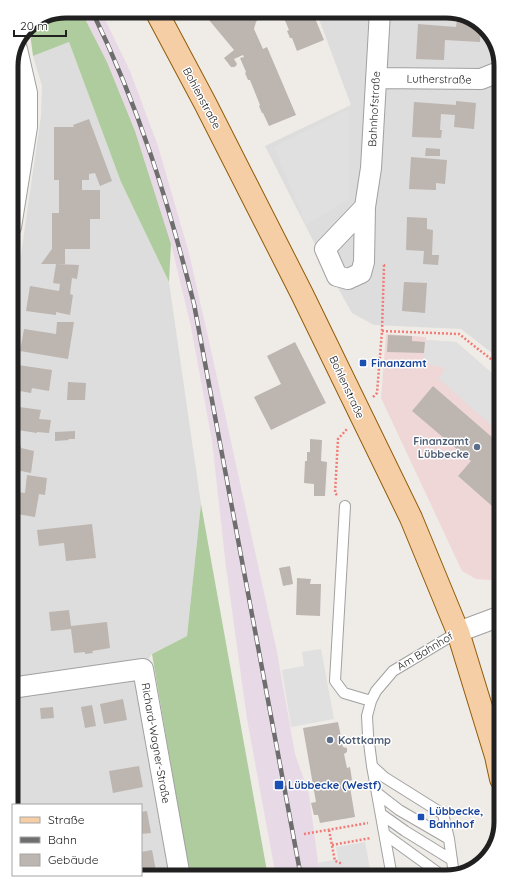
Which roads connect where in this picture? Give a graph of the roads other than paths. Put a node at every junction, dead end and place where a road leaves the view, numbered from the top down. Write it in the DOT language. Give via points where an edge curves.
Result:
graph roads {
  1 [pos="160,18"];
  2 [pos="380,18"];
  3 [pos="19,58"];
  4 [pos="494,74"];
  5 [pos="376,78"];
  6 [pos="18,184"];
  7 [pos="366,207"];
  8 [pos="345,506"];
  9 [pos="494,619"];
  10 [pos="458,632"];
  11 [pos="18,687"];
  12 [pos="371,701"];
  13 [pos="494,749"];
  14 [pos="372,766"];
  15 [pos="377,793"];
  16 [pos="382,818"];
  17 [pos="386,835"];
  18 [pos="448,839"];
  19 [pos="452,860"];
  20 [pos="453,869"];
  21 [pos="179,870"];
  22 [pos="391,870"];
  23 [pos="434,870"];
  1 -- 10 [label="main road, Bohlenstraße" via="336,363 411,518"];
  2 -- 5 [label="street, Bahnhofstraße"];
  3 -- 6 [label="street" via="27,93 27,127"];
  4 -- 5 [label="street, Lutherstraße" via="481,79"];
  5 -- 7 [label="street, Bahnhofstraße"];
  7 -- 7 [label="street, Bahnhofstraße" via="325,249 337,276 348,279 361,273 364,262"];
  8 -- 12 [label="lane" via="335,681 344,693"];
  9 -- 10 [label="street"];
  10 -- 12 [label="lane, Am Bahnhof" via="393,671"];
  10 -- 13 [label="main road, Bohlenstraße"];
  11 -- 21 [label="street, Richard-Wagner-Straße" via="143,669"];
  12 -- 14 [label="lane, Am Bahnhof" via="367,716"];
  14 -- 15 [label="lane, Am Bahnhof"];
  14 -- 18 [label="lane" via="384,777 443,814"];
  15 -- 16 [label="lane, Am Bahnhof"];
  15 -- 18 [label="lane" via="399,810"];
  16 -- 17 [label="lane, Am Bahnhof"];
  16 -- 19 [label="lane"];
  17 -- 22 [label="lane, Am Bahnhof"];
  17 -- 23 [label="lane"];
  18 -- 19 [label="lane"];
  19 -- 20 [label="lane"];
}
